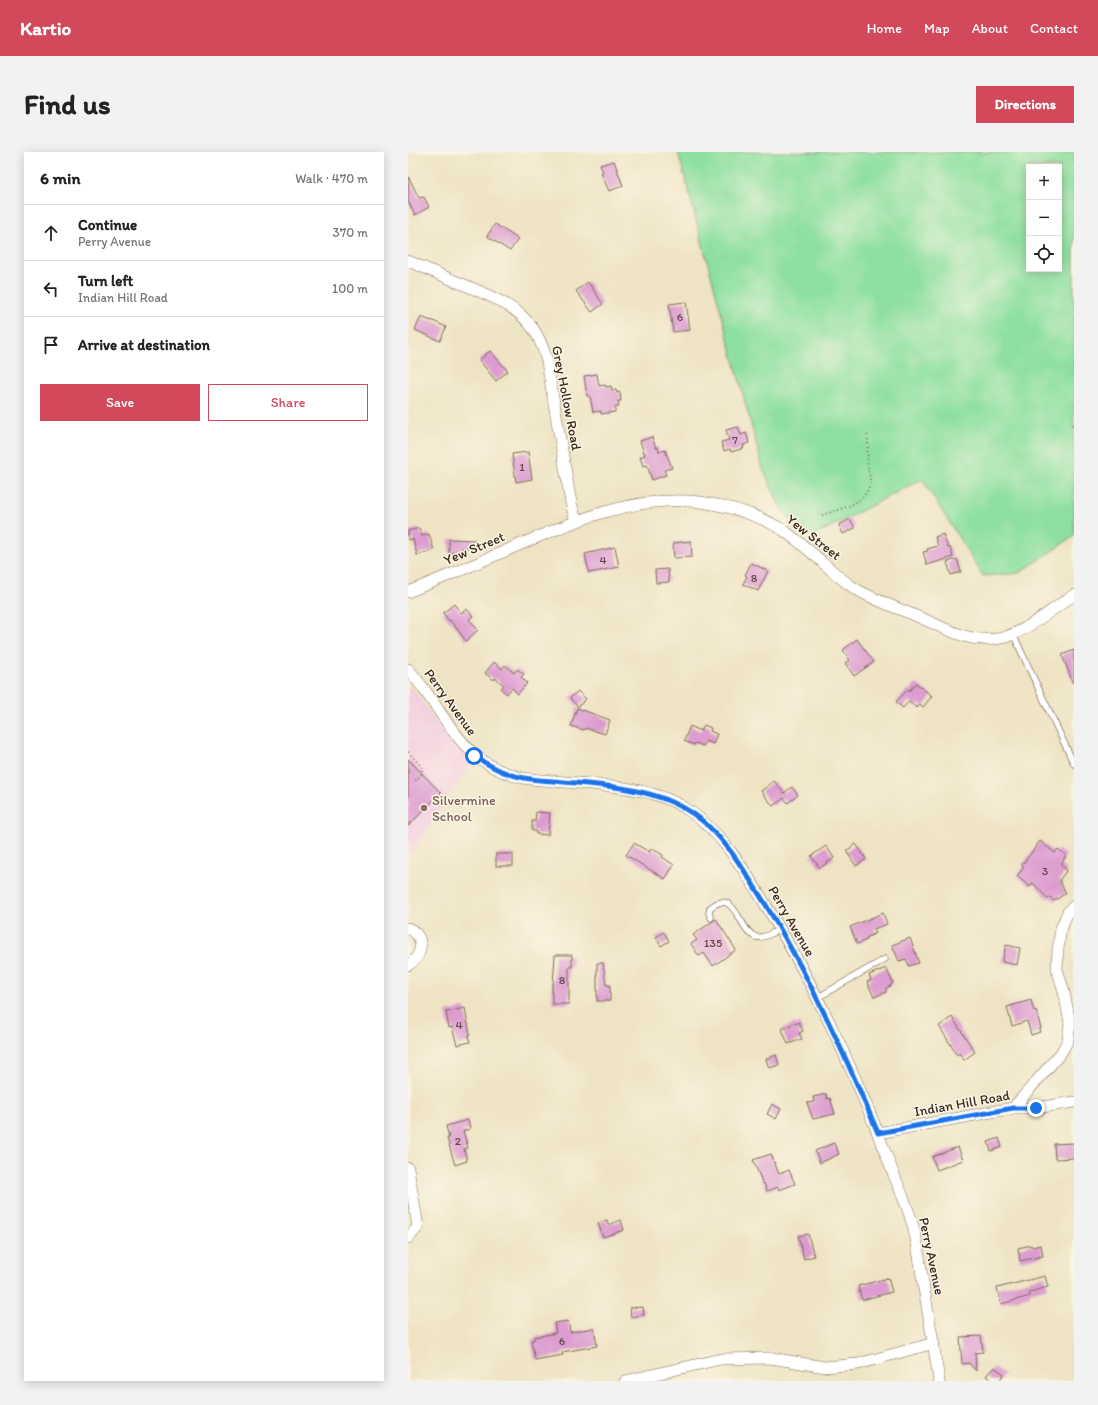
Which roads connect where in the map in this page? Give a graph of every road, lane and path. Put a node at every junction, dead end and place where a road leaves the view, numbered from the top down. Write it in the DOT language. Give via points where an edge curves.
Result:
graph roads {
  1 [pos="408,261"];
  2 [pos="867,432"];
  3 [pos="822,515"];
  4 [pos="576,521"];
  5 [pos="408,592"];
  6 [pos="1074,595"];
  7 [pos="1013,634"];
  8 [pos="408,669"];
  9 [pos="408,752"];
  10 [pos="1074,764"];
  11 [pos="414,782"];
  12 [pos="1074,906"];
  13 [pos="711,918"];
  14 [pos="408,928"];
  15 [pos="780,929"];
  16 [pos="885,959"];
  17 [pos="408,965"];
  18 [pos="817,998"];
  19 [pos="1074,1102"];
  20 [pos="1013,1108"];
  21 [pos="878,1133"];
  22 [pos="408,1168"];
  23 [pos="408,1238"];
  24 [pos="934,1343"];
  25 [pos="625,1381"];
  26 [pos="940,1381"];
  1 -- 4 [label="street, Grey Hollow Road" via="504,302 536,332 547,362"];
  2 -- 3 [label="path" via="869,489 862,498 851,505"];
  4 -- 5 [label="street, Yew Street"];
  4 -- 7 [label="street, Yew Street" via="654,502 690,501 721,506 760,518 784,531 852,587 868,596 964,636 987,640"];
  6 -- 7 [label="street, Yew Street"];
  7 -- 10 [label="lane"];
  8 -- 15 [label="street, Perry Avenue" via="463,744 474,756 494,768 523,778 637,791 669,800 690,811 706,824 726,847 752,882"];
  9 -- 11 [label="path" via="423,768 421,775"];
  12 -- 20 [label="street" via="1068,912 1061,928 1057,969 1070,1023 1068,1040 1061,1053"];
  13 -- 15 [label="lane" via="710,908 718,902 725,902 734,909 756,937"];
  14 -- 17 [label="street" via="417,935 420,949 418,956"];
  15 -- 18 [label="street, Perry Avenue"];
  16 -- 18 [label="lane"];
  18 -- 21 [label="street, Perry Avenue"];
  19 -- 20 [label="street, Indian Hill Road" via="1036,1108"];
  20 -- 21 [label="street, Indian Hill Road"];
  21 -- 24 [label="street, Perry Avenue" via="914,1229"];
  22 -- 23 [label="street" via="418,1227"];
  24 -- 25 [label="street" via="858,1364 825,1367 771,1358 721,1359"];
  24 -- 26 [label="street, Perry Avenue"];
}
